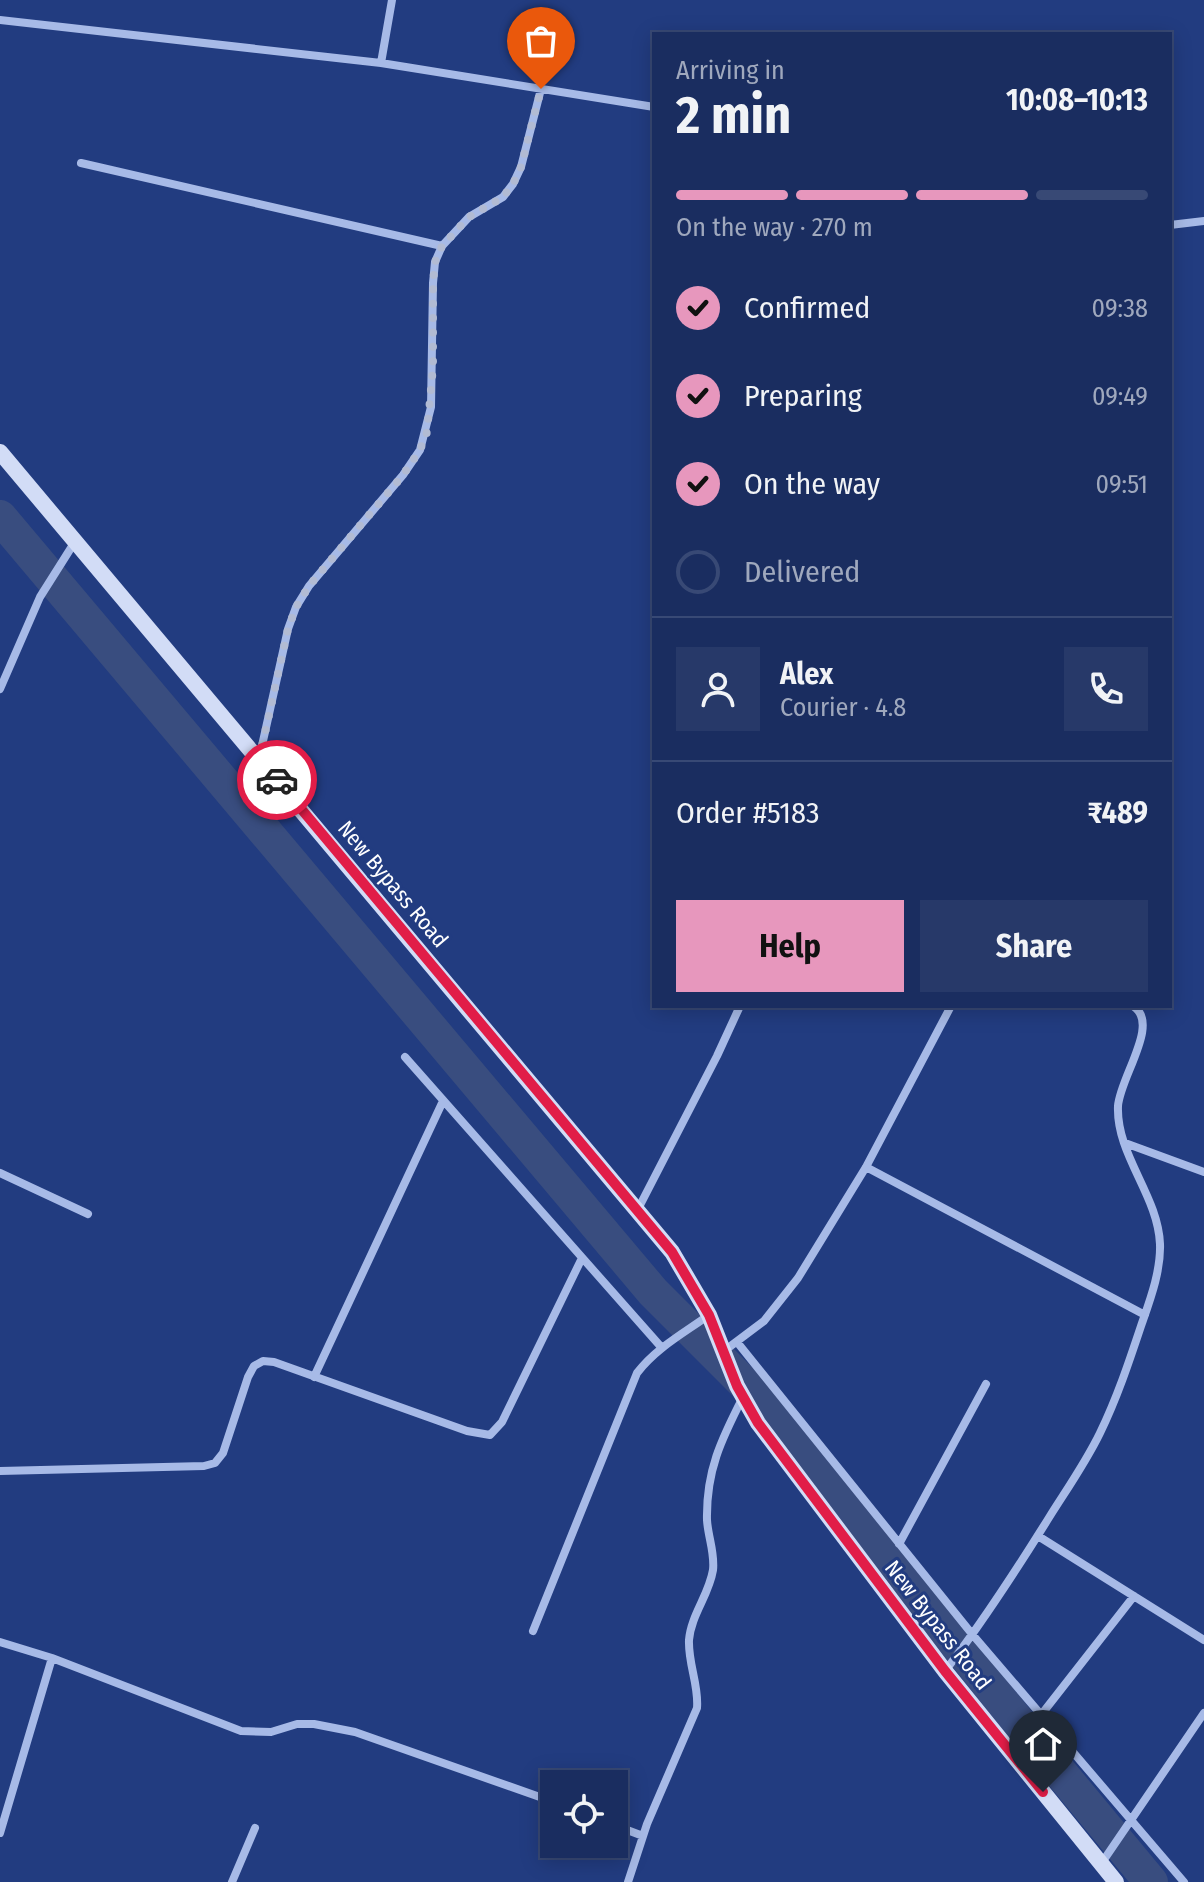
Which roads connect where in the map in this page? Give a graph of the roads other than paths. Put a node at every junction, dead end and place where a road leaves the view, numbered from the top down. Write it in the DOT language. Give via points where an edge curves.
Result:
graph roads {
  1 [pos="392,0"];
  2 [pos="0,20"];
  3 [pos="381,63"];
  4 [pos="541,89"];
  5 [pos="652,107"];
  6 [pos="81,163"];
  7 [pos="1204,221"];
  8 [pos="1172,225"];
  9 [pos="442,246"];
  10 [pos="0,452"];
  11 [pos="76,540"];
  12 [pos="0,689"];
  13 [pos="259,760"];
  14 [pos="739,1008"];
  15 [pos="950,1008"];
  16 [pos="1136,1008"];
  17 [pos="405,1057"];
  18 [pos="443,1101"];
  19 [pos="1125,1143"];
  20 [pos="866,1167"];
  21 [pos="1204,1172"];
  22 [pos="0,1173"];
  23 [pos="637,1211"];
  24 [pos="88,1214"];
  25 [pos="582,1258"];
  26 [pos="709,1315"];
  27 [pos="1145,1315"];
  28 [pos="662,1348"];
  29 [pos="730,1351"];
  30 [pos="314,1377"];
  31 [pos="986,1384"];
  32 [pos="740,1391"];
  33 [pos="0,1471"];
  34 [pos="1038,1536"];
  35 [pos="899,1544"];
  36 [pos="1134,1596"];
  37 [pos="533,1631"];
  38 [pos="970,1638"];
  39 [pos="1204,1640"];
  40 [pos="0,1642"];
  41 [pos="52,1658"];
  42 [pos="950,1665"];
  43 [pos="1204,1713"];
  44 [pos="1041,1715"];
  45 [pos="540,1797"];
  46 [pos="1132,1822"];
  47 [pos="255,1828"];
  48 [pos="628,1830"];
  49 [pos="0,1833"];
  50 [pos="643,1836"];
  51 [pos="1106,1857"];
  52 [pos="232,1882"];
  53 [pos="628,1882"];
  54 [pos="1116,1882"];
  55 [pos="1184,1882"];
  1 -- 3 [label="street"];
  2 -- 3 [label="street"];
  3 -- 4 [label="street"];
  4 -- 5 [label="street"];
  4 -- 9 [label="street" via="513,184 503,197 469,217"];
  6 -- 9 [label="street"];
  7 -- 8 [label="street"];
  9 -- 13 [label="street" via="433,283 431,407 424,441 403,475 296,607"];
  10 -- 11 [label="main road, New Bypass Road"];
  11 -- 12 [label="street" via="40,597"];
  11 -- 13 [label="main road, New Bypass Road"];
  13 -- 23 [label="main road, New Bypass Road"];
  14 -- 23 [label="street"];
  15 -- 20 [label="street"];
  16 -- 19 [label="street" via="1145,1020 1144,1033 1118,1106"];
  17 -- 18 [label="street"];
  18 -- 25 [label="street"];
  18 -- 30 [label="street"];
  19 -- 21 [label="street"];
  19 -- 27 [label="street" via="1160,1241"];
  20 -- 27 [label="street"];
  20 -- 29 [label="street" via="779,1304"];
  22 -- 24 [label="street"];
  23 -- 26 [label="main road, New Bypass Road" via="672,1252"];
  25 -- 28 [label="street"];
  25 -- 30 [label="street" via="502,1422 490,1435"];
  26 -- 28 [label="street"];
  26 -- 29 [label="main road, New Bypass Road"];
  27 -- 34 [label="street" via="1098,1437"];
  28 -- 37 [label="street" via="647,1360 628,1391"];
  29 -- 32 [label="main road, New Bypass Road"];
  29 -- 35 [label="street"];
  30 -- 33 [label="street" via="274,1362 254,1366 215,1463"];
  31 -- 35 [label="street"];
  32 -- 42 [label="main road, New Bypass Road" via="758,1423"];
  32 -- 50 [label="street" via="708,1490 713,1570 689,1641 697,1708"];
  34 -- 36 [label="street"];
  34 -- 38 [label="street"];
  35 -- 38 [label="street"];
  36 -- 39 [label="street"];
  36 -- 44 [label="street"];
  38 -- 42 [label="street"];
  38 -- 44 [label="street"];
  40 -- 41 [label="street"];
  41 -- 45 [label="street" via="241,1731 314,1724 355,1732"];
  41 -- 49 [label="street"];
  42 -- 51 [label="main road, New Bypass Road"];
  43 -- 46 [label="street"];
  44 -- 46 [label="street"];
  46 -- 51 [label="street"];
  46 -- 55 [label="street"];
  47 -- 52 [label="street"];
  48 -- 50 [label="street"];
  50 -- 53 [label="street"];
  51 -- 54 [label="main road, New Bypass Road"];
}
